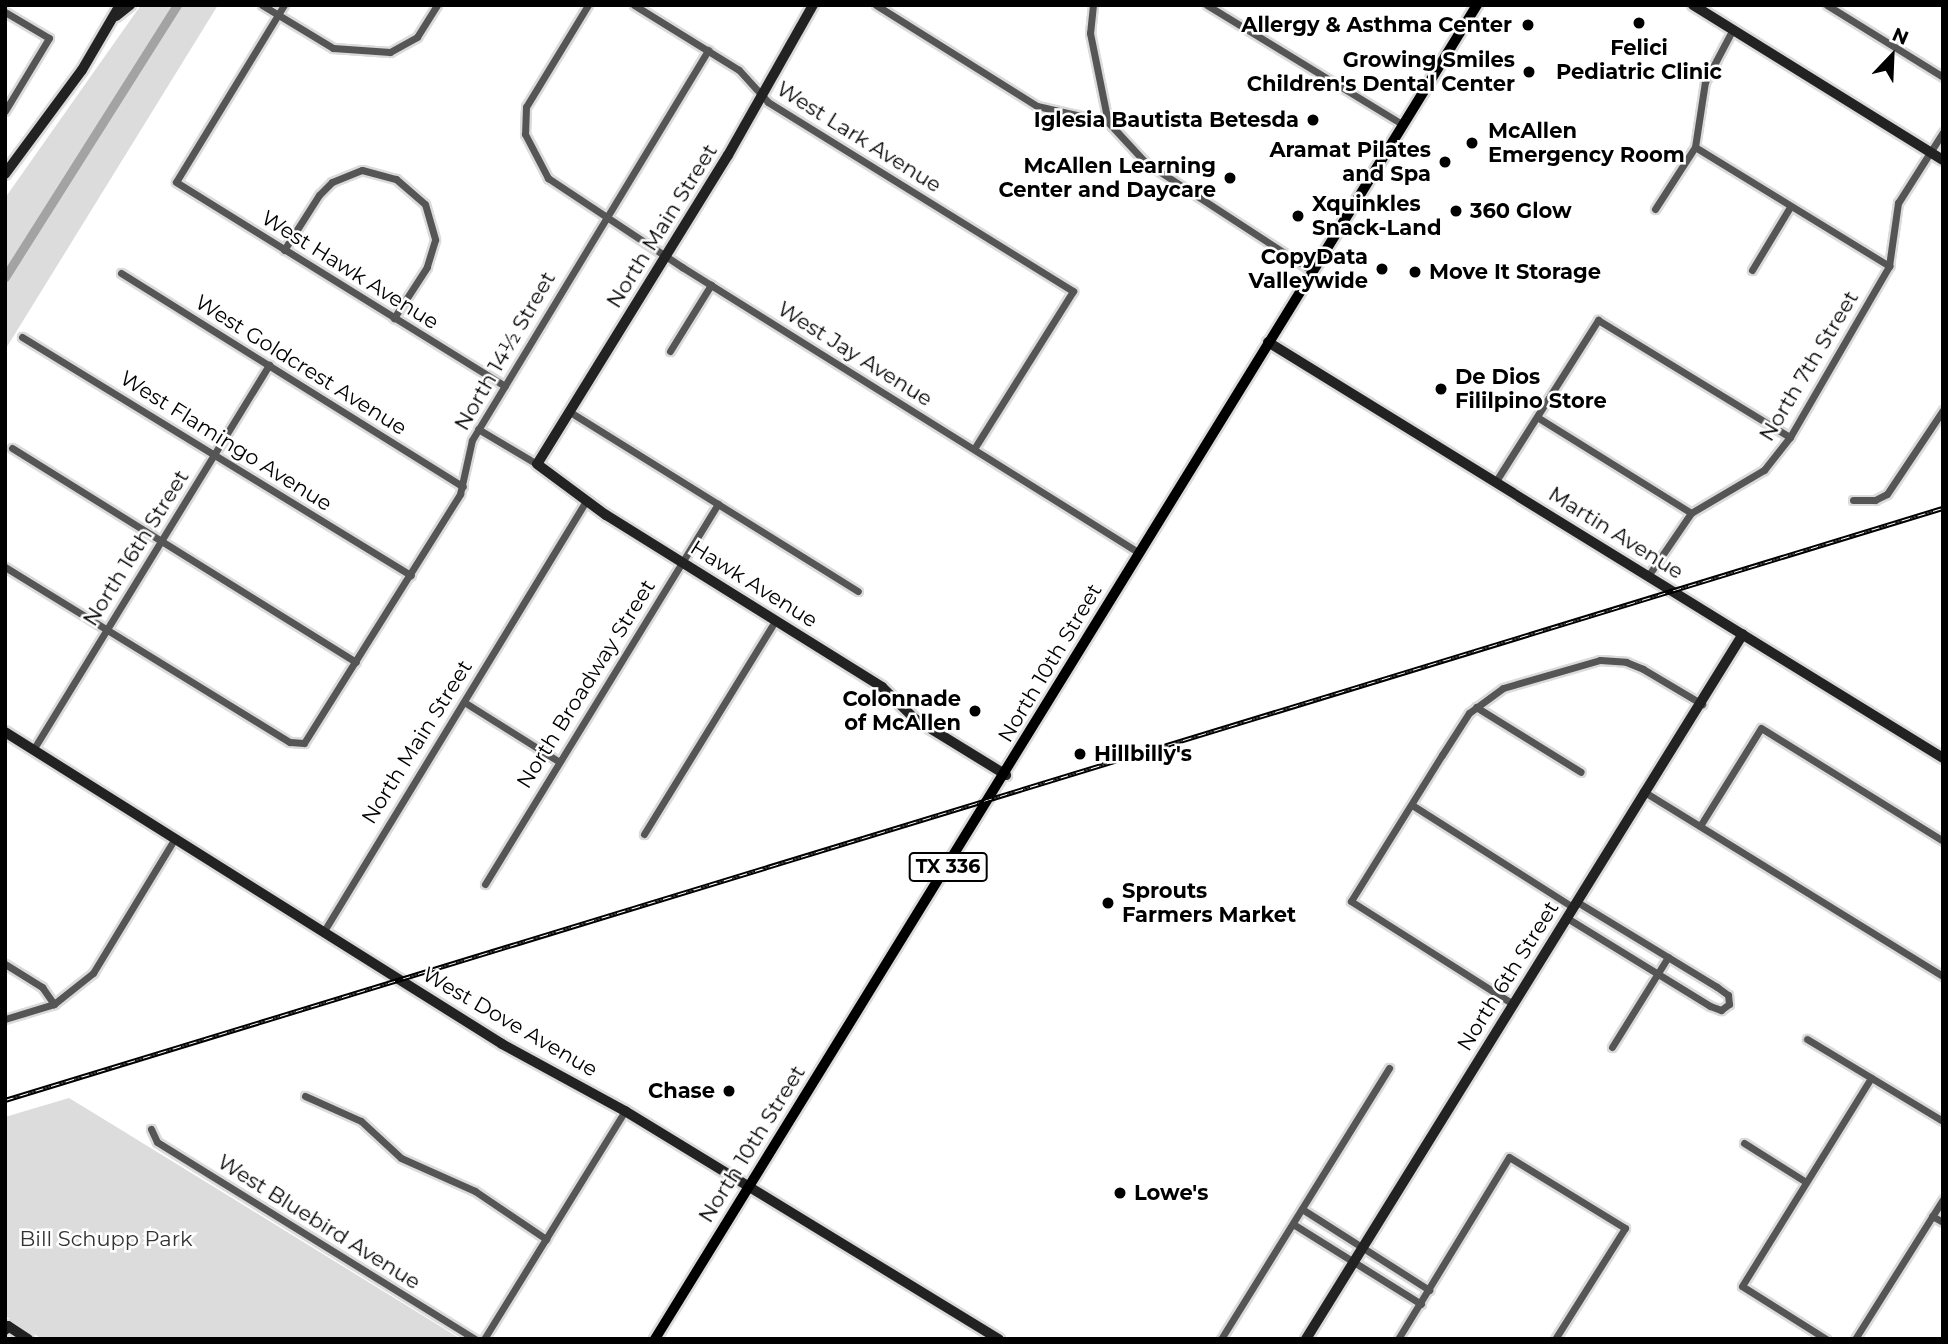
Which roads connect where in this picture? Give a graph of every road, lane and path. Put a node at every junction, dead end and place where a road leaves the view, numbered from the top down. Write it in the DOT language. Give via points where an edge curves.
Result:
graph roads {
  1 [pos="120,5"];
  2 [pos="130,5"];
  3 [pos="262,5"];
  4 [pos="284,5"];
  5 [pos="438,5"];
  6 [pos="589,5"];
  7 [pos="634,5"];
  8 [pos="813,5"];
  9 [pos="876,5"];
  10 [pos="1093,5"];
  11 [pos="1207,5"];
  12 [pos="1477,5"];
  13 [pos="1693,5"];
  14 [pos="1827,5"];
  15 [pos="5,12"];
  16 [pos="278,15"];
  17 [pos="115,17"];
  18 [pos="1733,29"];
  19 [pos="708,50"];
  20 [pos="1943,77"];
  21 [pos="761,95"];
  22 [pos="5,111"];
  23 [pos="1108,122"];
  24 [pos="1402,124"];
  25 [pos="1943,132"];
  26 [pos="1695,147"];
  27 [pos="1930,152"];
  28 [pos="1943,160"];
  29 [pos="5,174"];
  30 [pos="1790,206"];
  31 [pos="1655,209"];
  32 [pos="607,220"];
  33 [pos="284,250"];
  34 [pos="666,257"];
  35 [pos="1889,266"];
  36 [pos="1752,270"];
  37 [pos="1312,271"];
  38 [pos="121,273"];
  39 [pos="711,285"];
  40 [pos="394,318"];
  41 [pos="22,337"];
  42 [pos="1268,342"];
  43 [pos="670,351"];
  44 [pos="269,365"];
  45 [pos="505,386"];
  46 [pos="1943,410"];
  47 [pos="570,412"];
  48 [pos="1537,417"];
  49 [pos="1935,423"];
  50 [pos="1943,428"];
  51 [pos="478,429"];
  52 [pos="1790,437"];
  53 [pos="12,448"];
  54 [pos="974,449"];
  55 [pos="216,455"];
  56 [pos="537,464"];
  57 [pos="1496,481"];
  58 [pos="463,487"];
  59 [pos="1853,500"];
  60 [pos="586,501"];
  61 [pos="718,504"];
  62 [pos="1691,513"];
  63 [pos="161,540"];
  64 [pos="1138,552"];
  65 [pos="682,562"];
  66 [pos="5,567"];
  67 [pos="411,575"];
  68 [pos="1648,576"];
  69 [pos="858,591"];
  70 [pos="775,621"];
  71 [pos="106,630"];
  72 [pos="1743,634"];
  73 [pos="356,662"];
  74 [pos="464,702"];
  75 [pos="1702,704"];
  76 [pos="1476,707"];
  77 [pos="5,732"];
  78 [pos="33,750"];
  79 [pos="1943,758"];
  80 [pos="558,761"];
  81 [pos="1581,772"];
  82 [pos="1006,775"];
  83 [pos="1642,791"];
  84 [pos="1412,805"];
  85 [pos="1700,826"];
  86 [pos="644,834"];
  87 [pos="175,838"];
  88 [pos="1943,841"];
  89 [pos="485,884"];
  90 [pos="1575,904"];
  91 [pos="1567,918"];
  92 [pos="324,931"];
  93 [pos="1668,957"];
  94 [pos="5,964"];
  95 [pos="1657,974"];
  96 [pos="1943,976"];
  97 [pos="54,1004"];
  98 [pos="1513,1004"];
  99 [pos="5,1019"];
  100 [pos="1807,1040"];
  101 [pos="1612,1047"];
  102 [pos="1388,1068"];
  103 [pos="1871,1078"];
  104 [pos="305,1096"];
  105 [pos="625,1111"];
  106 [pos="1943,1121"];
  107 [pos="151,1129"];
  108 [pos="1744,1143"];
  109 [pos="1807,1182"];
  110 [pos="747,1186"];
  111 [pos="1942,1202"];
  112 [pos="1302,1209"];
  113 [pos="1932,1216"];
  114 [pos="1943,1222"];
  115 [pos="1293,1224"];
  116 [pos="546,1239"];
  117 [pos="1362,1248"];
  118 [pos="1354,1262"];
  119 [pos="1429,1290"];
  120 [pos="1420,1304"];
  121 [pos="6,1327"];
  122 [pos="28,1339"];
  123 [pos="475,1339"];
  124 [pos="484,1339"];
  125 [pos="655,1339"];
  126 [pos="999,1339"];
  127 [pos="1221,1339"];
  128 [pos="1306,1339"];
  129 [pos="1398,1339"];
  130 [pos="1555,1339"];
  131 [pos="1826,1339"];
  132 [pos="1855,1339"];
  1 -- 17 [label="street"];
  2 -- 17 [label="street"];
  3 -- 16 [label="street"];
  4 -- 16 [label="street"];
  5 -- 16 [label="street" via="417,37 396,51 333,48"];
  6 -- 32 [label="street, West Jay Avenue" via="524,114 528,142 555,184"];
  7 -- 19 [label="street, West Lark Avenue"];
  8 -- 21 [label="street, North Main Street"];
  9 -- 23 [label="street" via="1037,106"];
  10 -- 23 [label="street" via="1090,33"];
  11 -- 24 [label="street"];
  12 -- 24 [label="main road, North 10th Street / TX 336"];
  13 -- 18 [label="street"];
  14 -- 20 [label="street"];
  15 -- 22 [label="street" via="49,38"];
  16 -- 33 [label="street, West Hawk Avenue" via="176,182"];
  17 -- 29 [label="street"];
  18 -- 26 [label="street" via="1705,82"];
  18 -- 27 [label="street"];
  19 -- 21 [label="street, West Lark Avenue" via="752,81"];
  19 -- 32 [label="street, North 14½ Street"];
  21 -- 34 [label="street, North Main Street"];
  21 -- 54 [label="street, West Lark Avenue" via="1073,291"];
  23 -- 37 [label="street" via="1144,163"];
  24 -- 37 [label="main road, North 10th Street / TX 336"];
  25 -- 27 [label="street, North 7th Street"];
  26 -- 30 [label="street"];
  26 -- 31 [label="street"];
  27 -- 28 [label="street"];
  27 -- 35 [label="street, North 7th Street" via="1898,202"];
  30 -- 35 [label="street"];
  30 -- 36 [label="street"];
  32 -- 34 [label="street, West Jay Avenue"];
  32 -- 45 [label="street, North 14½ Street" via="555,296"];
  33 -- 40 [label="street, West Hawk Avenue"];
  33 -- 40 [label="street" via="332,182 362,170 396,179 425,204 435,240 426,267"];
  34 -- 39 [label="street, West Jay Avenue"];
  34 -- 47 [label="street, North Main Street"];
  35 -- 52 [label="street, North 7th Street"];
  37 -- 42 [label="main road, North 10th Street / TX 336"];
  38 -- 44 [label="street, West Goldcrest Avenue"];
  39 -- 43 [label="street"];
  39 -- 54 [label="street, West Jay Avenue"];
  40 -- 45 [label="street, West Hawk Avenue"];
  41 -- 55 [label="street, West Flamingo Avenue"];
  42 -- 57 [label="street, Martin Avenue"];
  42 -- 64 [label="main road, North 10th Street / TX 336"];
  44 -- 55 [label="street, North 16th Street"];
  44 -- 58 [label="street, West Goldcrest Avenue"];
  45 -- 51 [label="street, North 14½ Street"];
  46 -- 49 [label="street"];
  47 -- 56 [label="street, North Main Street"];
  47 -- 61 [label="street"];
  48 -- 52 [label="street" via="1598,320"];
  48 -- 57 [label="street"];
  48 -- 62 [label="street"];
  49 -- 50 [label="street"];
  49 -- 59 [label="street" via="1887,494 1875,500"];
  51 -- 56 [label="street, Hawk Avenue"];
  51 -- 58 [label="street, North 14½ Street" via="468,449"];
  52 -- 62 [label="street, North 7th Street" via="1764,470"];
  53 -- 63 [label="street"];
  54 -- 64 [label="street, West Jay Avenue"];
  55 -- 63 [label="street, North 16th Street"];
  55 -- 67 [label="street, West Flamingo Avenue"];
  56 -- 60 [label="street, Hawk Avenue"];
  57 -- 68 [label="street, Martin Avenue"];
  58 -- 67 [label="street, North 14½ Street"];
  60 -- 65 [label="street, Hawk Avenue"];
  60 -- 74 [label="street, North Main Street"];
  61 -- 65 [label="street, North Broadway Street"];
  61 -- 69 [label="street"];
  62 -- 68 [label="street, North 7th Street"];
  63 -- 71 [label="street, North 16th Street"];
  63 -- 73 [label="street"];
  64 -- 82 [label="main road, North 10th Street / TX 336"];
  65 -- 70 [label="street, Hawk Avenue"];
  65 -- 80 [label="street, North Broadway Street"];
  66 -- 71 [label="street"];
  67 -- 73 [label="street, North 14½ Street"];
  68 -- 72 [label="street, Martin Avenue"];
  70 -- 82 [label="street, Hawk Avenue" via="882,687 915,719"];
  70 -- 86 [label="street"];
  71 -- 73 [label="street, North 14½ Street" via="302,745"];
  71 -- 78 [label="street, North 16th Street"];
  72 -- 75 [label="street, North 6th Street"];
  72 -- 79 [label="street, Martin Avenue"];
  74 -- 80 [label="street"];
  74 -- 92 [label="street, North Main Street"];
  75 -- 76 [label="street" via="1643,669 1600,660 1503,688"];
  75 -- 83 [label="street, North 6th Street"];
  76 -- 81 [label="street"];
  76 -- 84 [label="street"];
  77 -- 78 [label="street, West Dove Avenue"];
  78 -- 87 [label="street, West Dove Avenue"];
  80 -- 89 [label="street, North Broadway Street"];
  82 -- 110 [label="main road, North 10th Street / TX 336"];
  83 -- 85 [label="street"];
  83 -- 90 [label="street, North 6th Street"];
  84 -- 90 [label="street"];
  84 -- 98 [label="street" via="1351,901"];
  85 -- 88 [label="street" via="1761,728"];
  85 -- 96 [label="street"];
  87 -- 92 [label="street, West Dove Avenue"];
  87 -- 97 [label="street" via="93,973"];
  90 -- 91 [label="street, North 6th Street"];
  90 -- 93 [label="street"];
  91 -- 95 [label="street"];
  91 -- 98 [label="street, North 6th Street"];
  92 -- 105 [label="street, West Dove Avenue" via="502,1044"];
  93 -- 95 [label="street"];
  93 -- 95 [label="street" via="1724,991 1729,1004 1721,1010 1710,1006"];
  94 -- 97 [label="street" via="42,987"];
  95 -- 101 [label="street"];
  97 -- 99 [label="street"];
  98 -- 117 [label="street, North 6th Street"];
  100 -- 103 [label="street"];
  102 -- 112 [label="street"];
  103 -- 106 [label="street"];
  103 -- 109 [label="street"];
  104 -- 116 [label="street" via="361,1121 401,1158 475,1191"];
  105 -- 110 [label="street, West Dove Avenue"];
  105 -- 116 [label="street"];
  107 -- 123 [label="street, West Bluebird Avenue" via="157,1142"];
  108 -- 109 [label="street"];
  109 -- 131 [label="street" via="1742,1286"];
  110 -- 125 [label="main road, North 10th Street / TX 336"];
  110 -- 126 [label="street, West Dove Avenue"];
  111 -- 113 [label="street"];
  112 -- 115 [label="street"];
  112 -- 117 [label="street"];
  113 -- 114 [label="street"];
  113 -- 132 [label="street"];
  115 -- 118 [label="street"];
  115 -- 127 [label="street"];
  116 -- 124 [label="street"];
  117 -- 118 [label="street, North 6th Street"];
  117 -- 119 [label="street"];
  118 -- 120 [label="street"];
  118 -- 128 [label="street, North 6th Street"];
  119 -- 120 [label="street"];
  119 -- 130 [label="street" via="1509,1157 1625,1228"];
  120 -- 129 [label="street"];
  121 -- 122 [label="street"];
}
